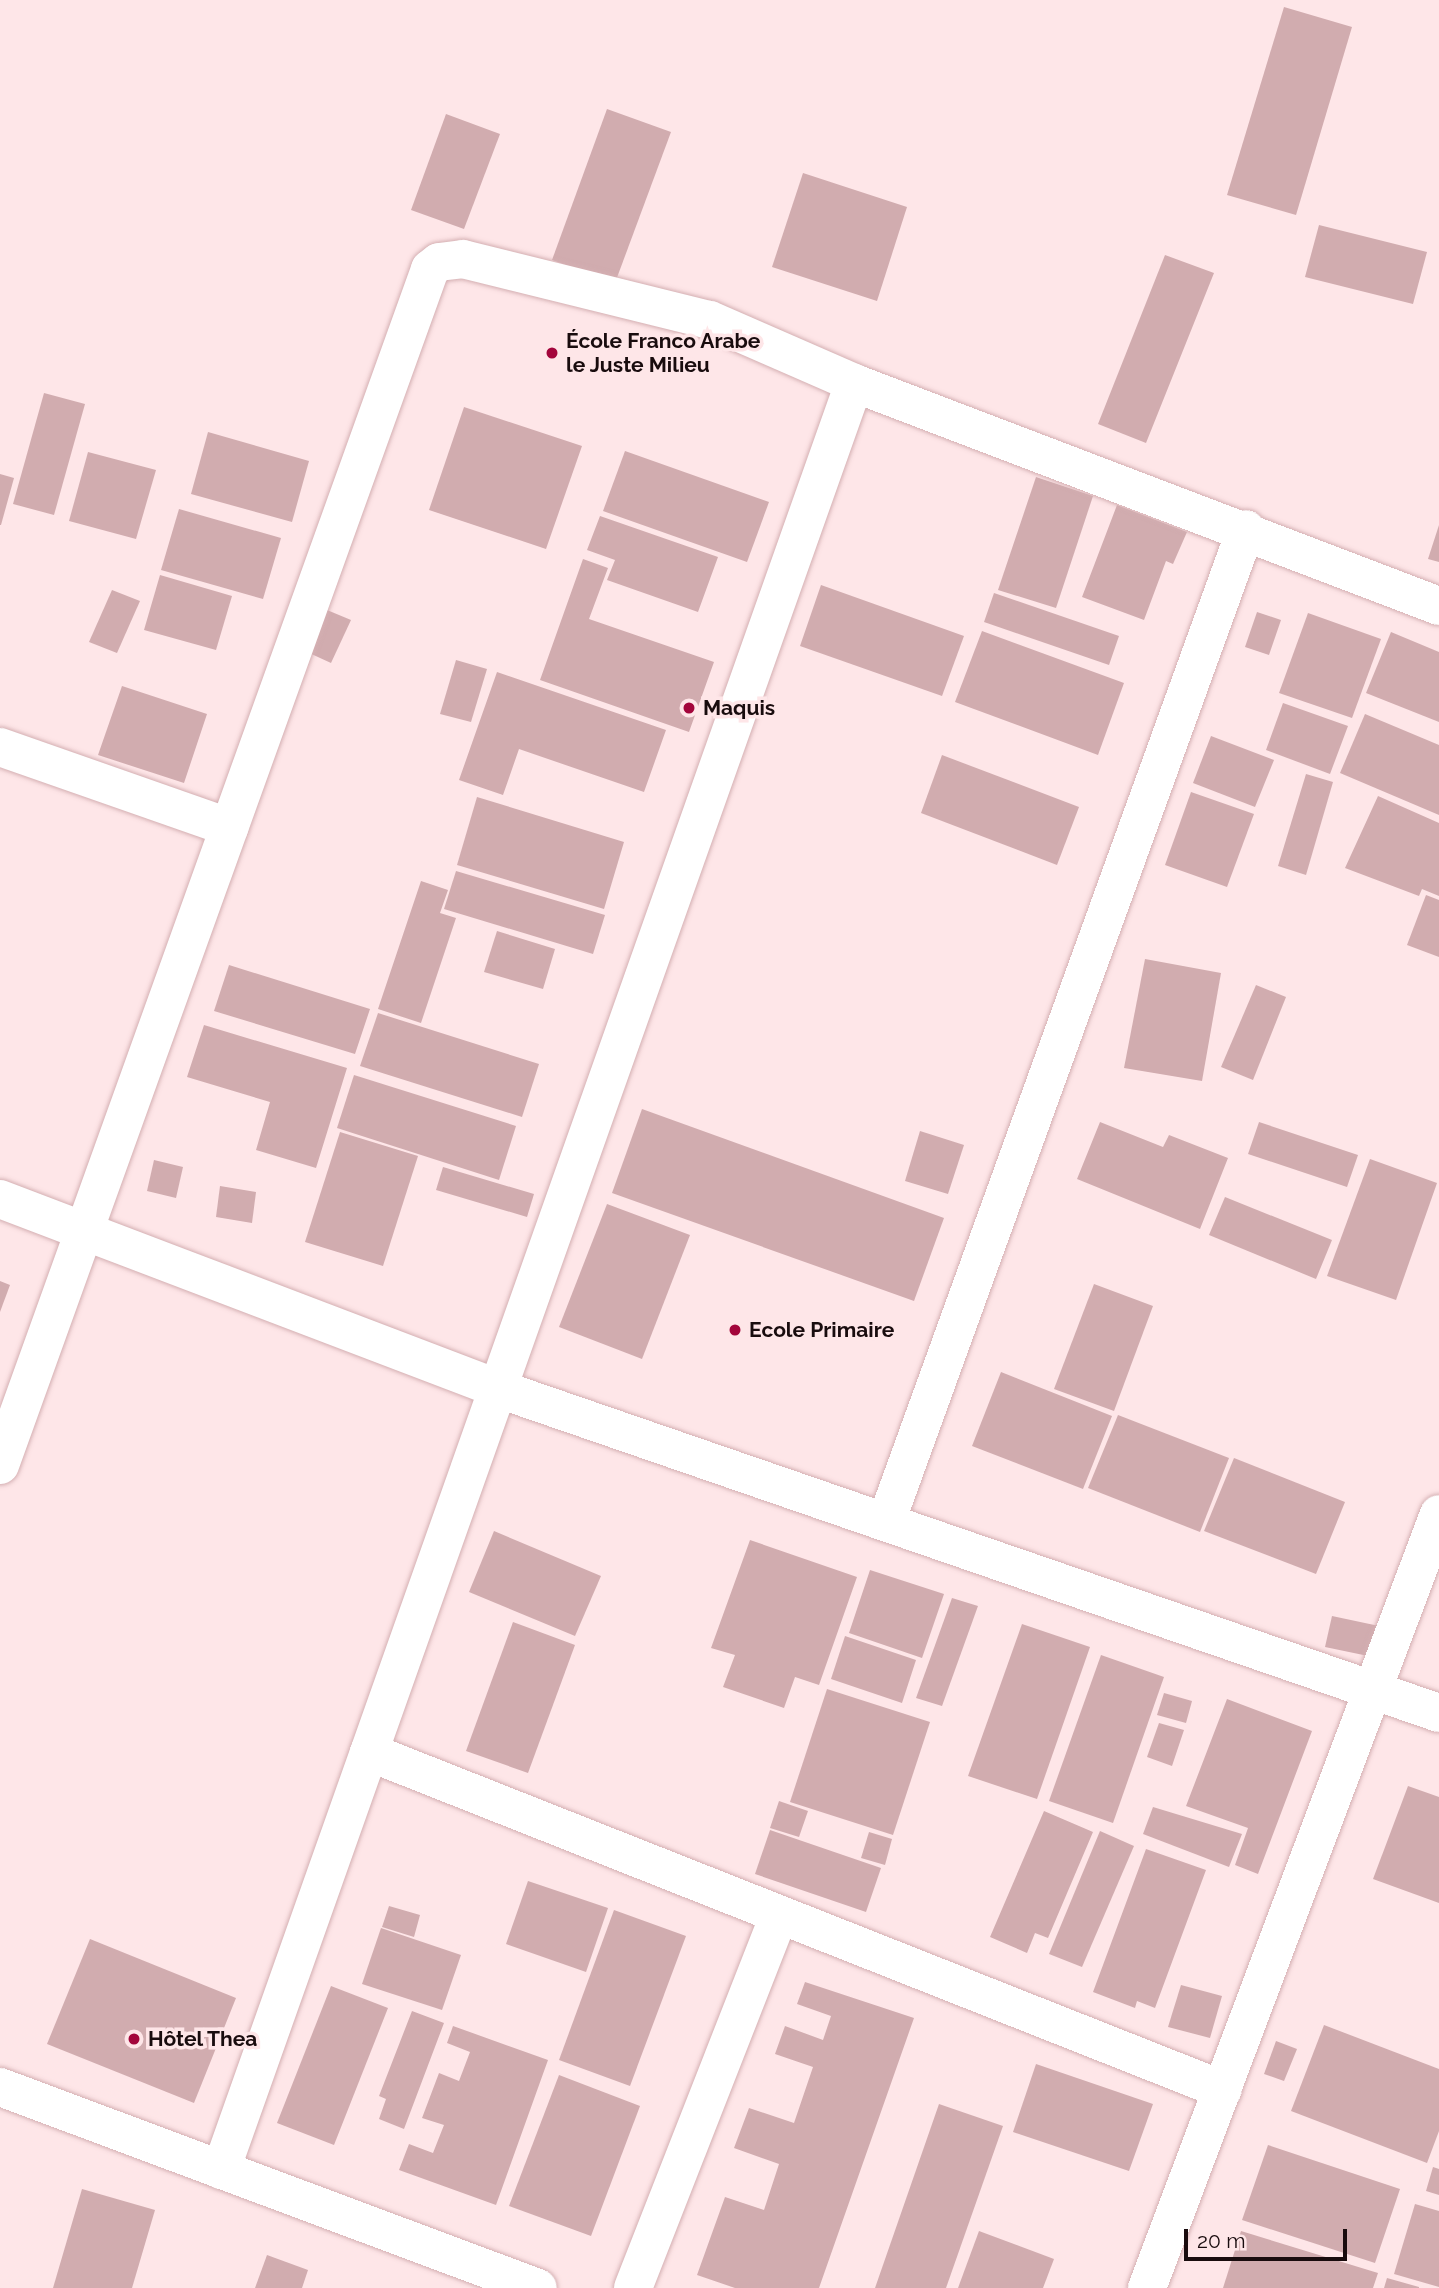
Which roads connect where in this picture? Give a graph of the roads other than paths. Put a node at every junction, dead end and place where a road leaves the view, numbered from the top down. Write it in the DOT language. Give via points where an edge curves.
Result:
graph roads {
  1 [pos="854,383"];
  2 [pos="1245,529"];
  3 [pos="1439,606"];
  4 [pos="0,747"];
  5 [pos="229,827"];
  6 [pos="0,1199"];
  7 [pos="85,1229"];
  8 [pos="499,1389"];
  9 [pos="0,1465"];
  10 [pos="1439,1514"];
  11 [pos="886,1522"];
  12 [pos="1375,1691"];
  13 [pos="1439,1713"];
  14 [pos="369,1752"];
  15 [pos="779,1915"];
  16 [pos="0,2087"];
  17 [pos="1223,2090"];
  18 [pos="221,2170"];
  19 [pos="538,2288"];
  20 [pos="633,2288"];
  21 [pos="1147,2288"];
  1 -- 2 [label="street"];
  1 -- 5 [label="street" via="710,320 463,259 439,262 430,269"];
  1 -- 8 [label="street"];
  2 -- 3 [label="street"];
  2 -- 11 [label="street"];
  4 -- 5 [label="street"];
  5 -- 7 [label="street"];
  6 -- 7 [label="street"];
  7 -- 8 [label="street"];
  7 -- 9 [label="street"];
  8 -- 11 [label="street"];
  8 -- 14 [label="street"];
  10 -- 12 [label="street"];
  11 -- 12 [label="street"];
  12 -- 13 [label="street"];
  12 -- 17 [label="street"];
  14 -- 15 [label="street"];
  14 -- 18 [label="street"];
  15 -- 17 [label="street"];
  15 -- 20 [label="street"];
  16 -- 18 [label="street"];
  17 -- 21 [label="street"];
  18 -- 19 [label="street"];
}
